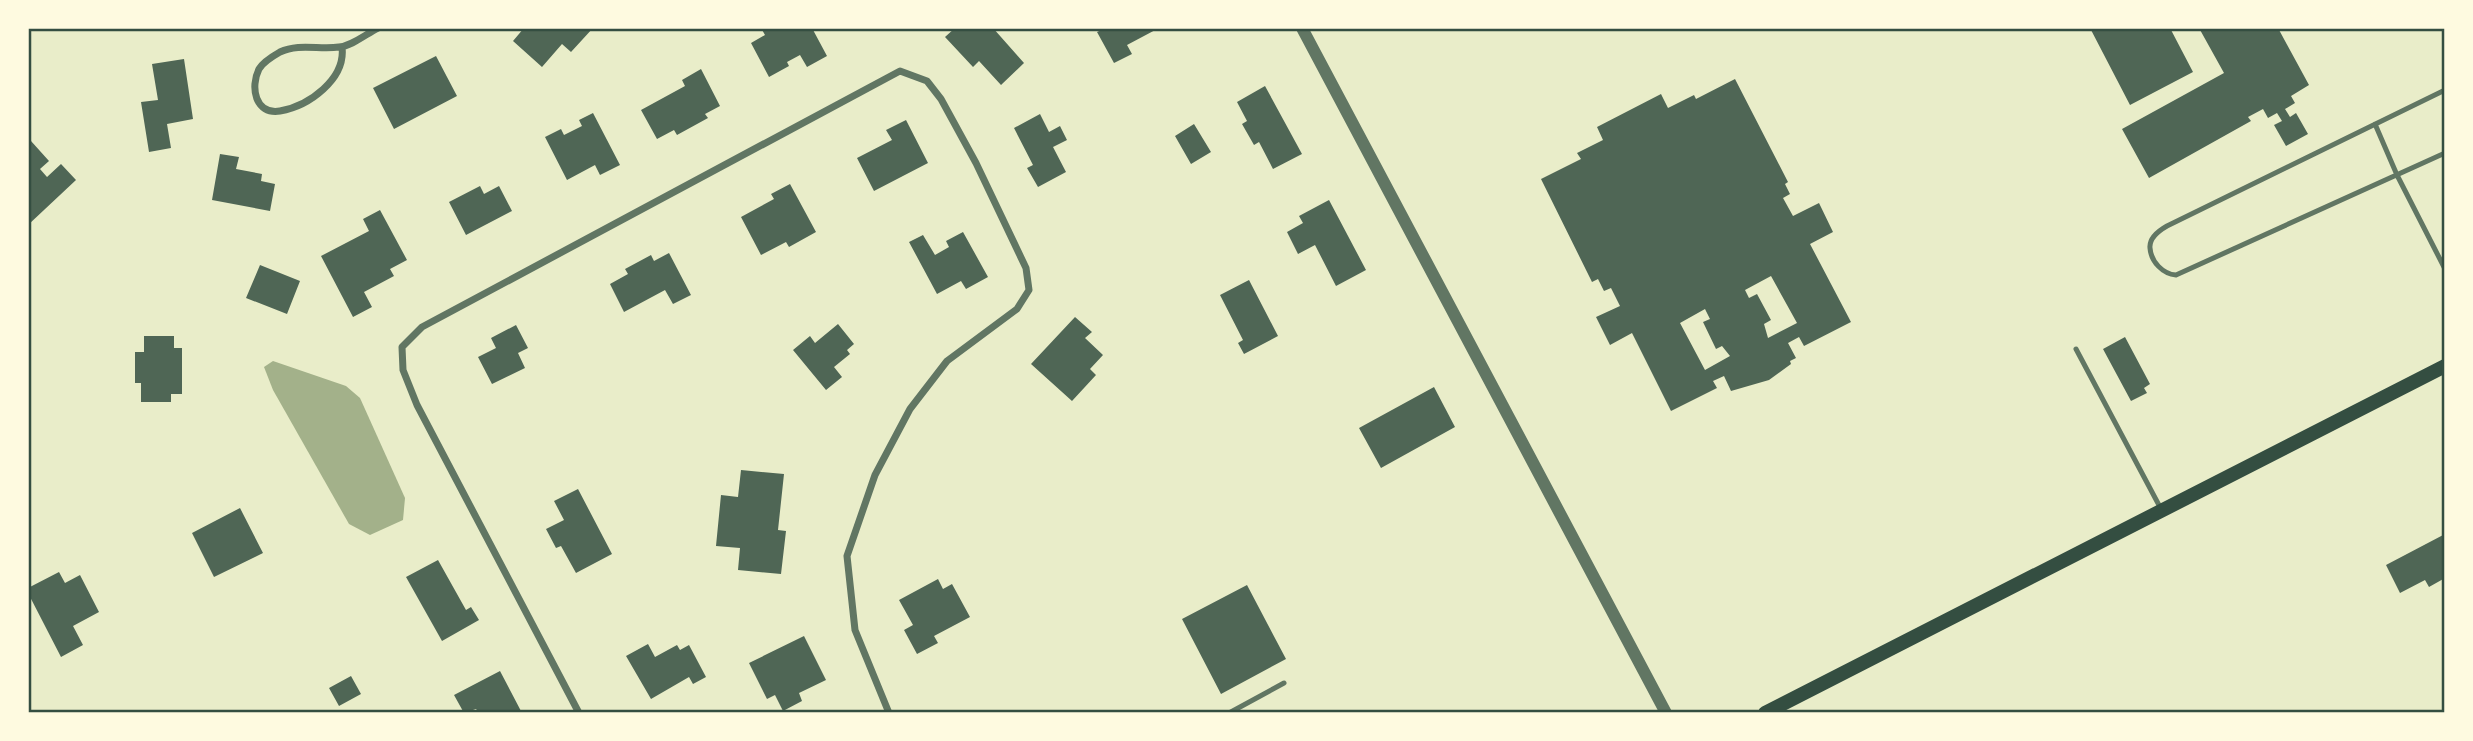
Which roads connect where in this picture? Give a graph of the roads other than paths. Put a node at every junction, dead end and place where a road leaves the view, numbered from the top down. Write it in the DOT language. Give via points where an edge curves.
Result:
graph roads {
  1 [pos="378,28"];
  2 [pos="1302,28"];
  3 [pos="342,47"];
  4 [pos="2445,90"];
  5 [pos="2375,124"];
  6 [pos="2445,153"];
  7 [pos="2397,175"];
  8 [pos="2445,269"];
  9 [pos="2076,349"];
  10 [pos="2445,366"];
  11 [pos="2162,512"];
  12 [pos="1283,683"];
  13 [pos="579,713"];
  14 [pos="889,713"];
  15 [pos="1229,713"];
  16 [pos="1666,713"];
  17 [pos="1765,713"];
  1 -- 3 [label="street"];
  2 -- 16 [label="street"];
  3 -- 3 [label="street" via="281,52 260,66 255,96 274,112 306,101 326,87 339,69"];
  4 -- 5 [label="lane"];
  5 -- 7 [label="lane"];
  5 -- 7 [label="lane" via="2167,226 2152,239 2150,248 2160,269 2176,275"];
  6 -- 7 [label="lane"];
  7 -- 8 [label="lane"];
  9 -- 11 [label="lane"];
  10 -- 11 [label="main road"];
  11 -- 17 [label="main road"];
  12 -- 15 [label="lane"];
  13 -- 14 [label="street" via="417,405 403,370 402,347 422,327 900,71 927,81 941,99 1026,268 1029,290 1017,309 947,361 910,409 875,475 847,556 855,630"];
}
